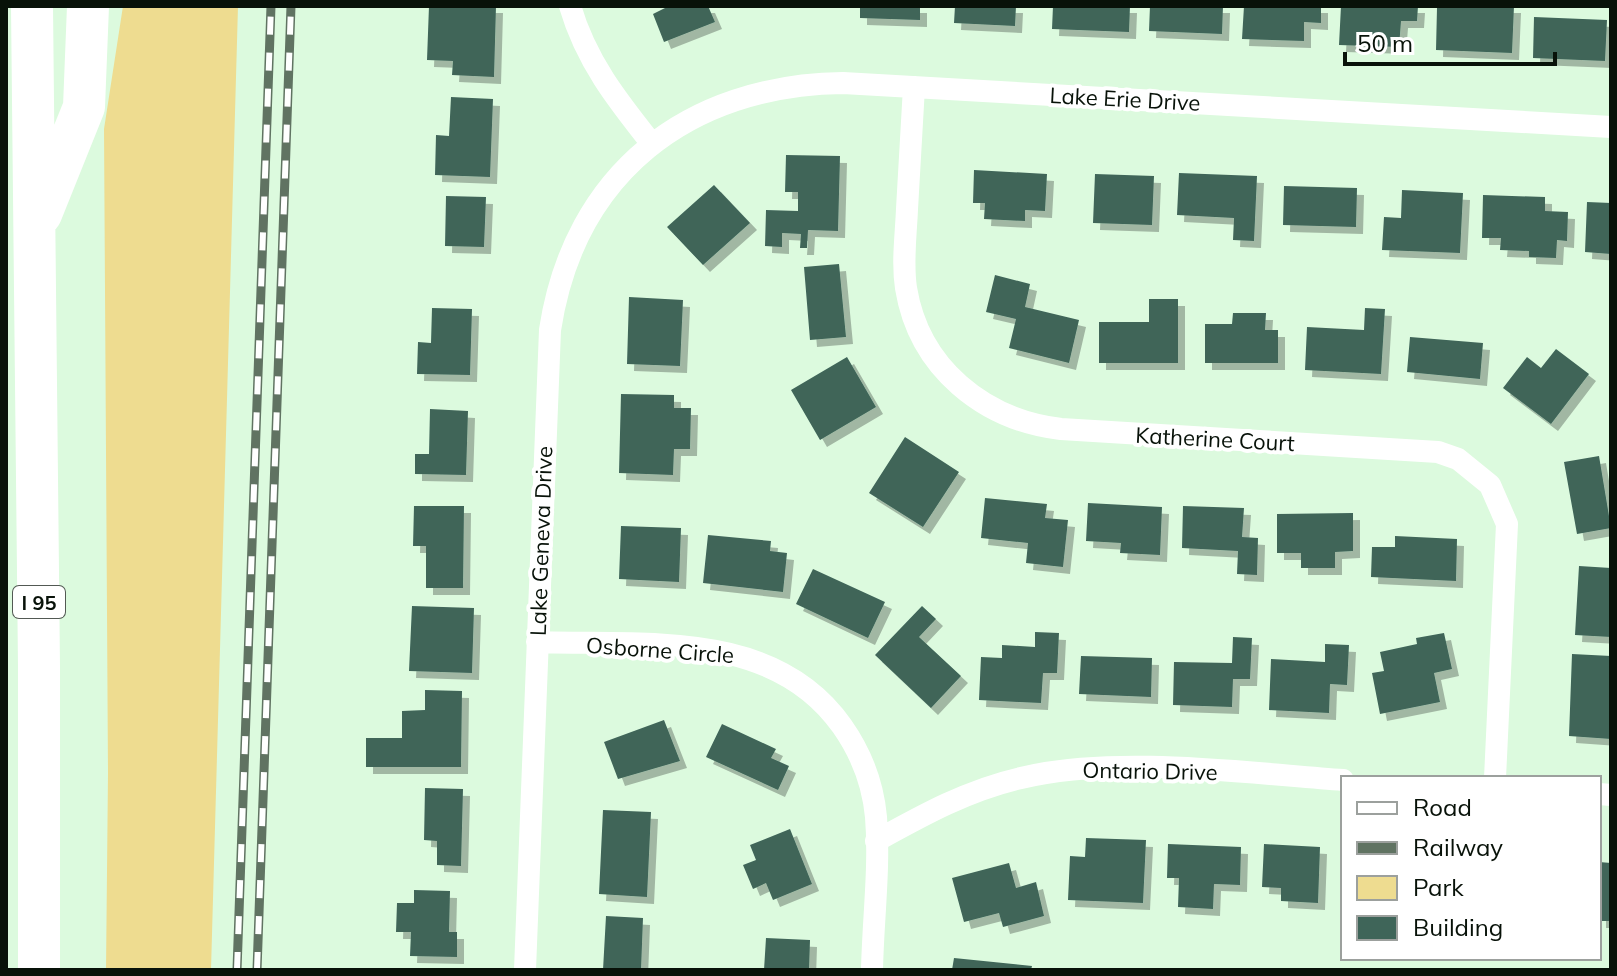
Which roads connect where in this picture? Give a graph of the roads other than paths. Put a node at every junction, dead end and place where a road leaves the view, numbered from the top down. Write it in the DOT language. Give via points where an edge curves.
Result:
graph roads {
  1 [pos="32,6"];
  2 [pos="88,6"];
  3 [pos="570,6"];
  4 [pos="914,87"];
  5 [pos="1611,127"];
  6 [pos="652,144"];
  7 [pos="33,234"];
  8 [pos="537,642"];
  9 [pos="1495,776"];
  10 [pos="1341,780"];
  11 [pos="876,841"];
  12 [pos="39,970"];
  13 [pos="525,970"];
  14 [pos="872,970"];
  1 -- 7 [label="highway, I 95"];
  2 -- 7 [label="highway" via="84,107"];
  3 -- 6 [label="street" via="579,40 600,78"];
  4 -- 5 [label="street, Lake Erie Drive"];
  4 -- 6 [label="street, Lake Erie Drive" via="801,83 758,91 680,124"];
  4 -- 9 [label="street, Katherine Court" via="904,266 910,306 925,345 950,378 982,404 1019,422 1061,429 1438,452 1458,459 1490,485 1501,504 1508,545"];
  6 -- 8 [label="street, Lake Geneva Drive" via="605,192 582,228 553,309"];
  7 -- 12 [label="highway, I 95"];
  8 -- 11 [label="street, Osborne Circle" via="706,648 748,657 788,675 822,702 849,736 873,797"];
  8 -- 13 [label="street, Lake Geneva Drive"];
  10 -- 11 [label="street, Ontario Drive" via="1080,768 1022,777 967,794"];
  11 -- 14 [label="street, Osborne Circle"];
}
